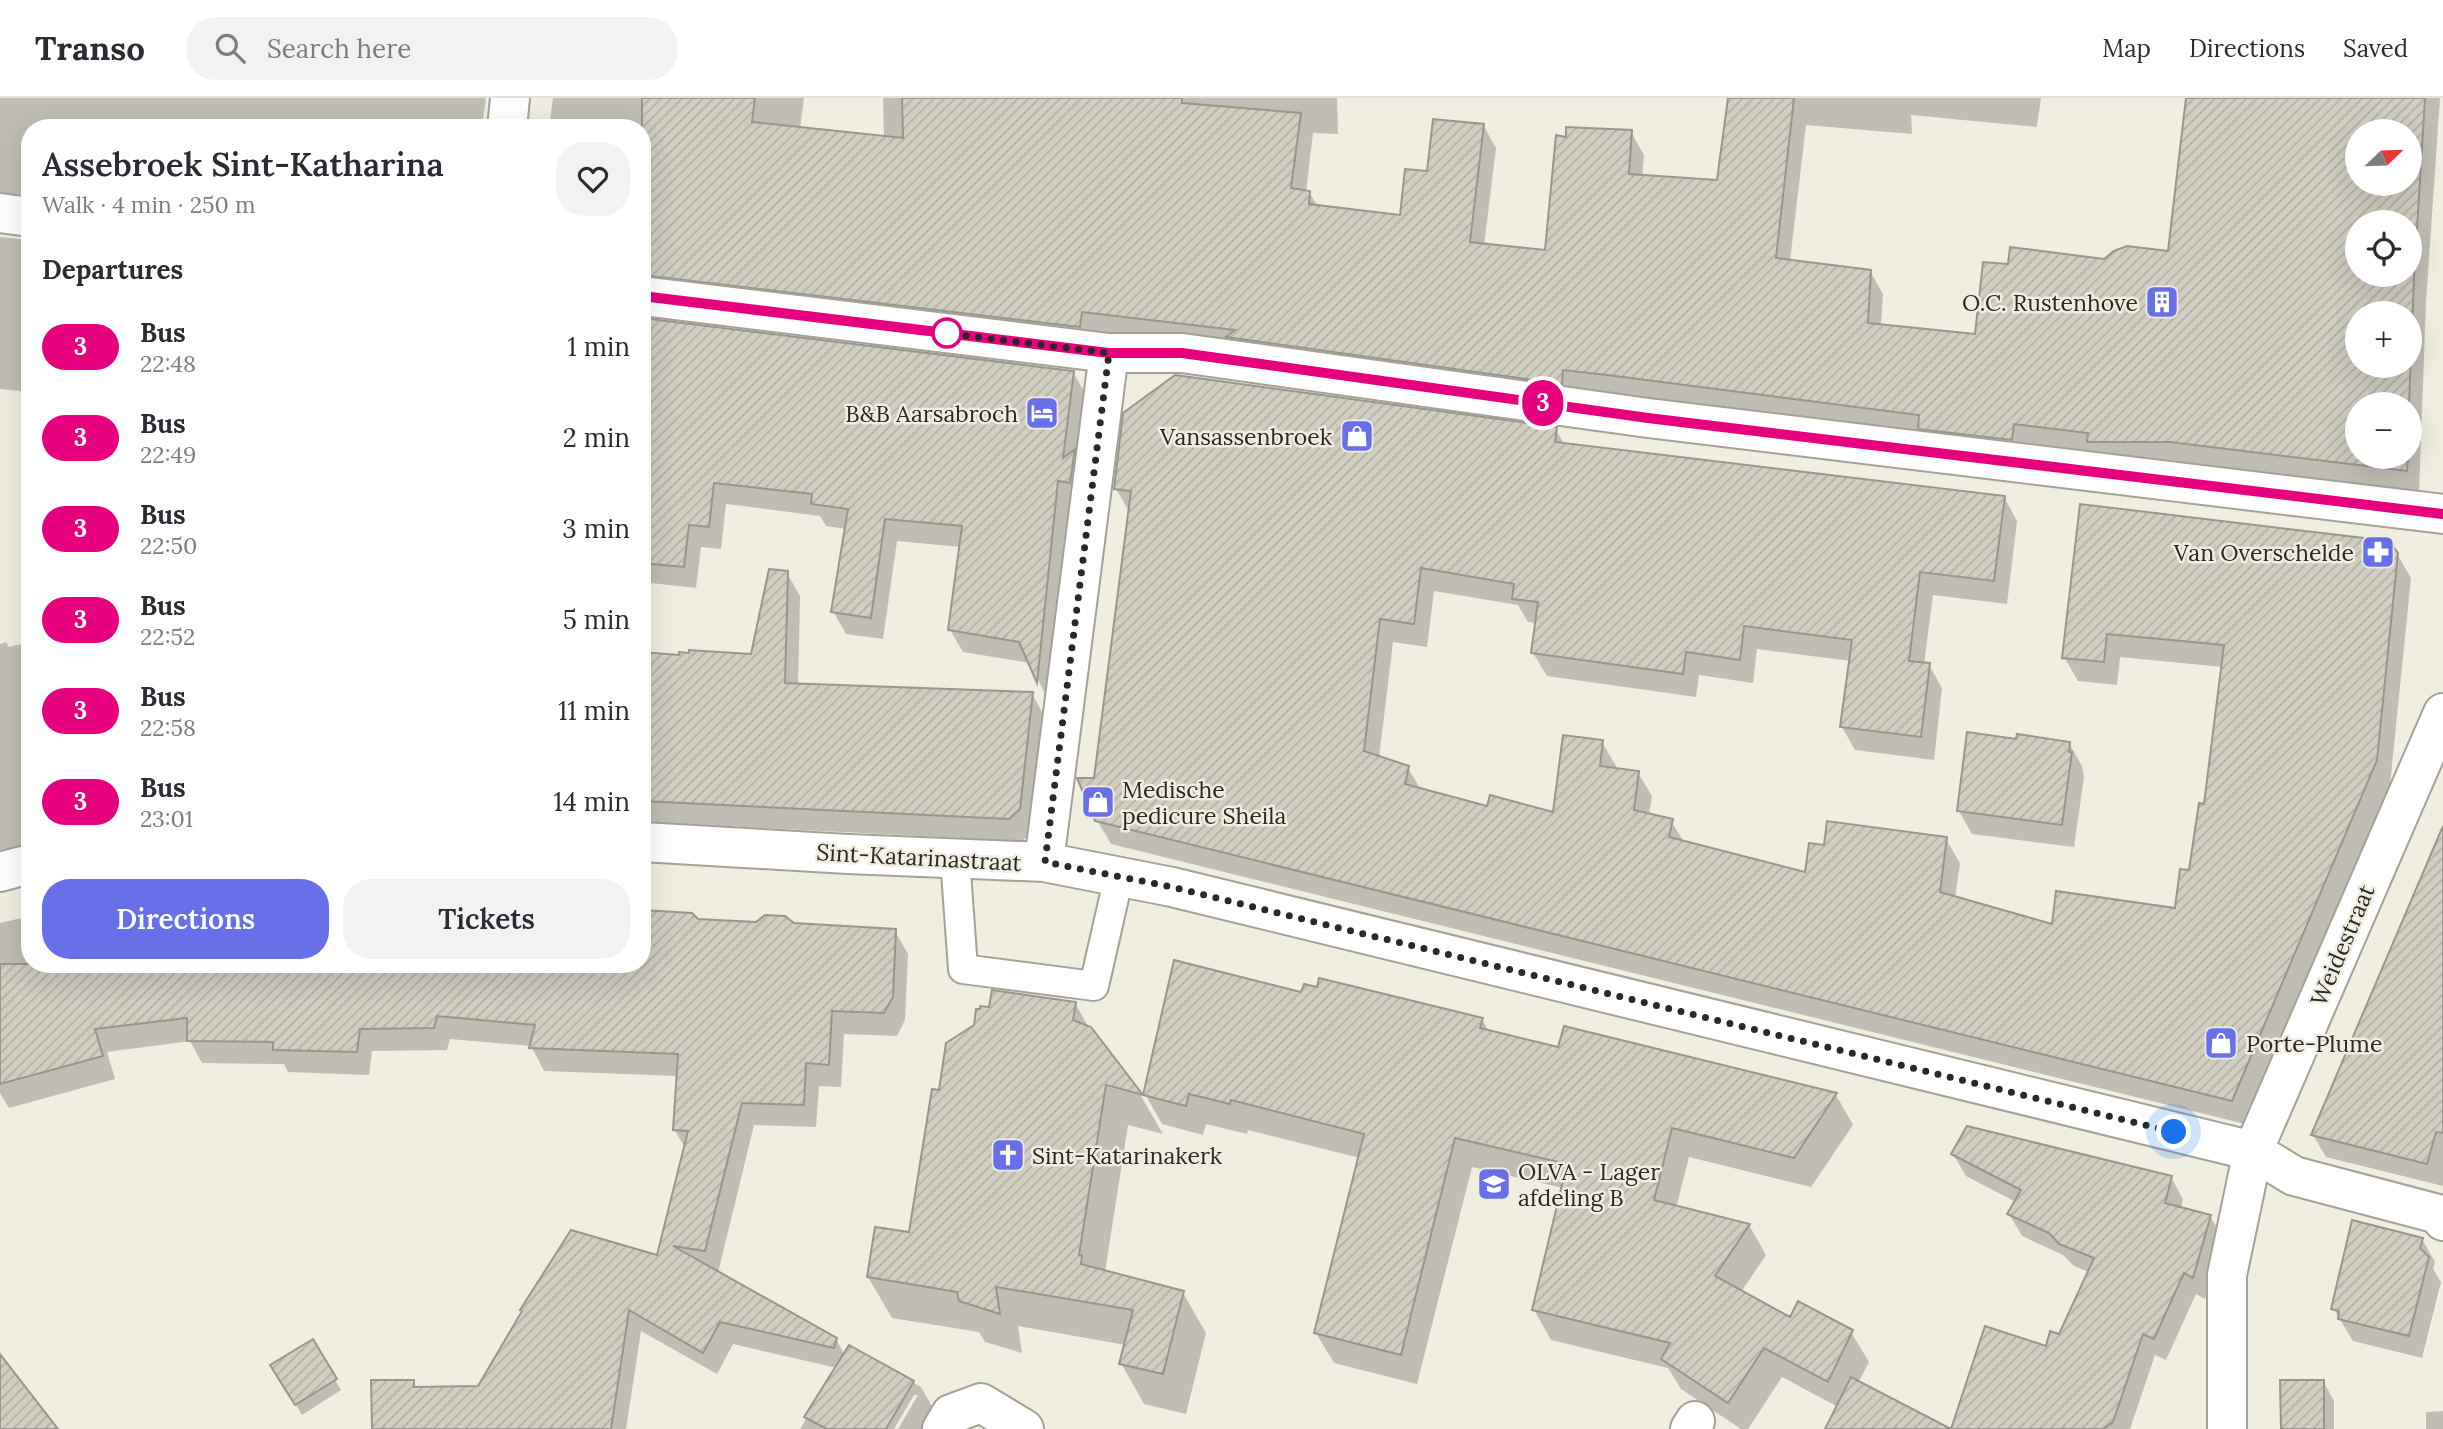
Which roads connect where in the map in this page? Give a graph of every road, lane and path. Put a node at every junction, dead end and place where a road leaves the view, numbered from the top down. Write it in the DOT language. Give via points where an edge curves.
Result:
graph roads {
  1 [pos="510,98"];
  2 [pos="507,119"];
  3 [pos="0,213"];
  4 [pos="21,216"];
  5 [pos="651,297"];
  6 [pos="1109,353"];
  7 [pos="2443,514"];
  8 [pos="2443,713"];
  9 [pos="651,842"];
  10 [pos="955,858"];
  11 [pos="1045,862"];
  12 [pos="21,866"];
  13 [pos="0,872"];
  14 [pos="1119,876"];
  15 [pos="2253,1151"];
  16 [pos="2443,1221"];
  17 [pos="942,1429"];
  18 [pos="1024,1429"];
  19 [pos="2227,1429"];
  1 -- 2 [label="street"];
  3 -- 4 [label="street"];
  5 -- 6 [label="street"];
  6 -- 7 [label="street" via="1182,353 1648,418"];
  6 -- 11 [label="street"];
  8 -- 15 [label="street, Weidestraat"];
  9 -- 10 [label="street, Sint-Katarinastraat"];
  10 -- 11 [label="street, Sint-Katarinastraat"];
  10 -- 14 [label="lane" via="963,969 1094,986"];
  11 -- 14 [label="street, Sint-Katarinastraat"];
  12 -- 13 [label="street"];
  14 -- 15 [label="street, Sint-Katarinastraat"];
  15 -- 16 [label="street, Sint-Katarinastraat" via="2294,1176 2438,1214"];
  15 -- 19 [label="street, Weidestraat" via="2227,1275"];
  17 -- 18 [label="street" via="951,1414 981,1403"];
}
